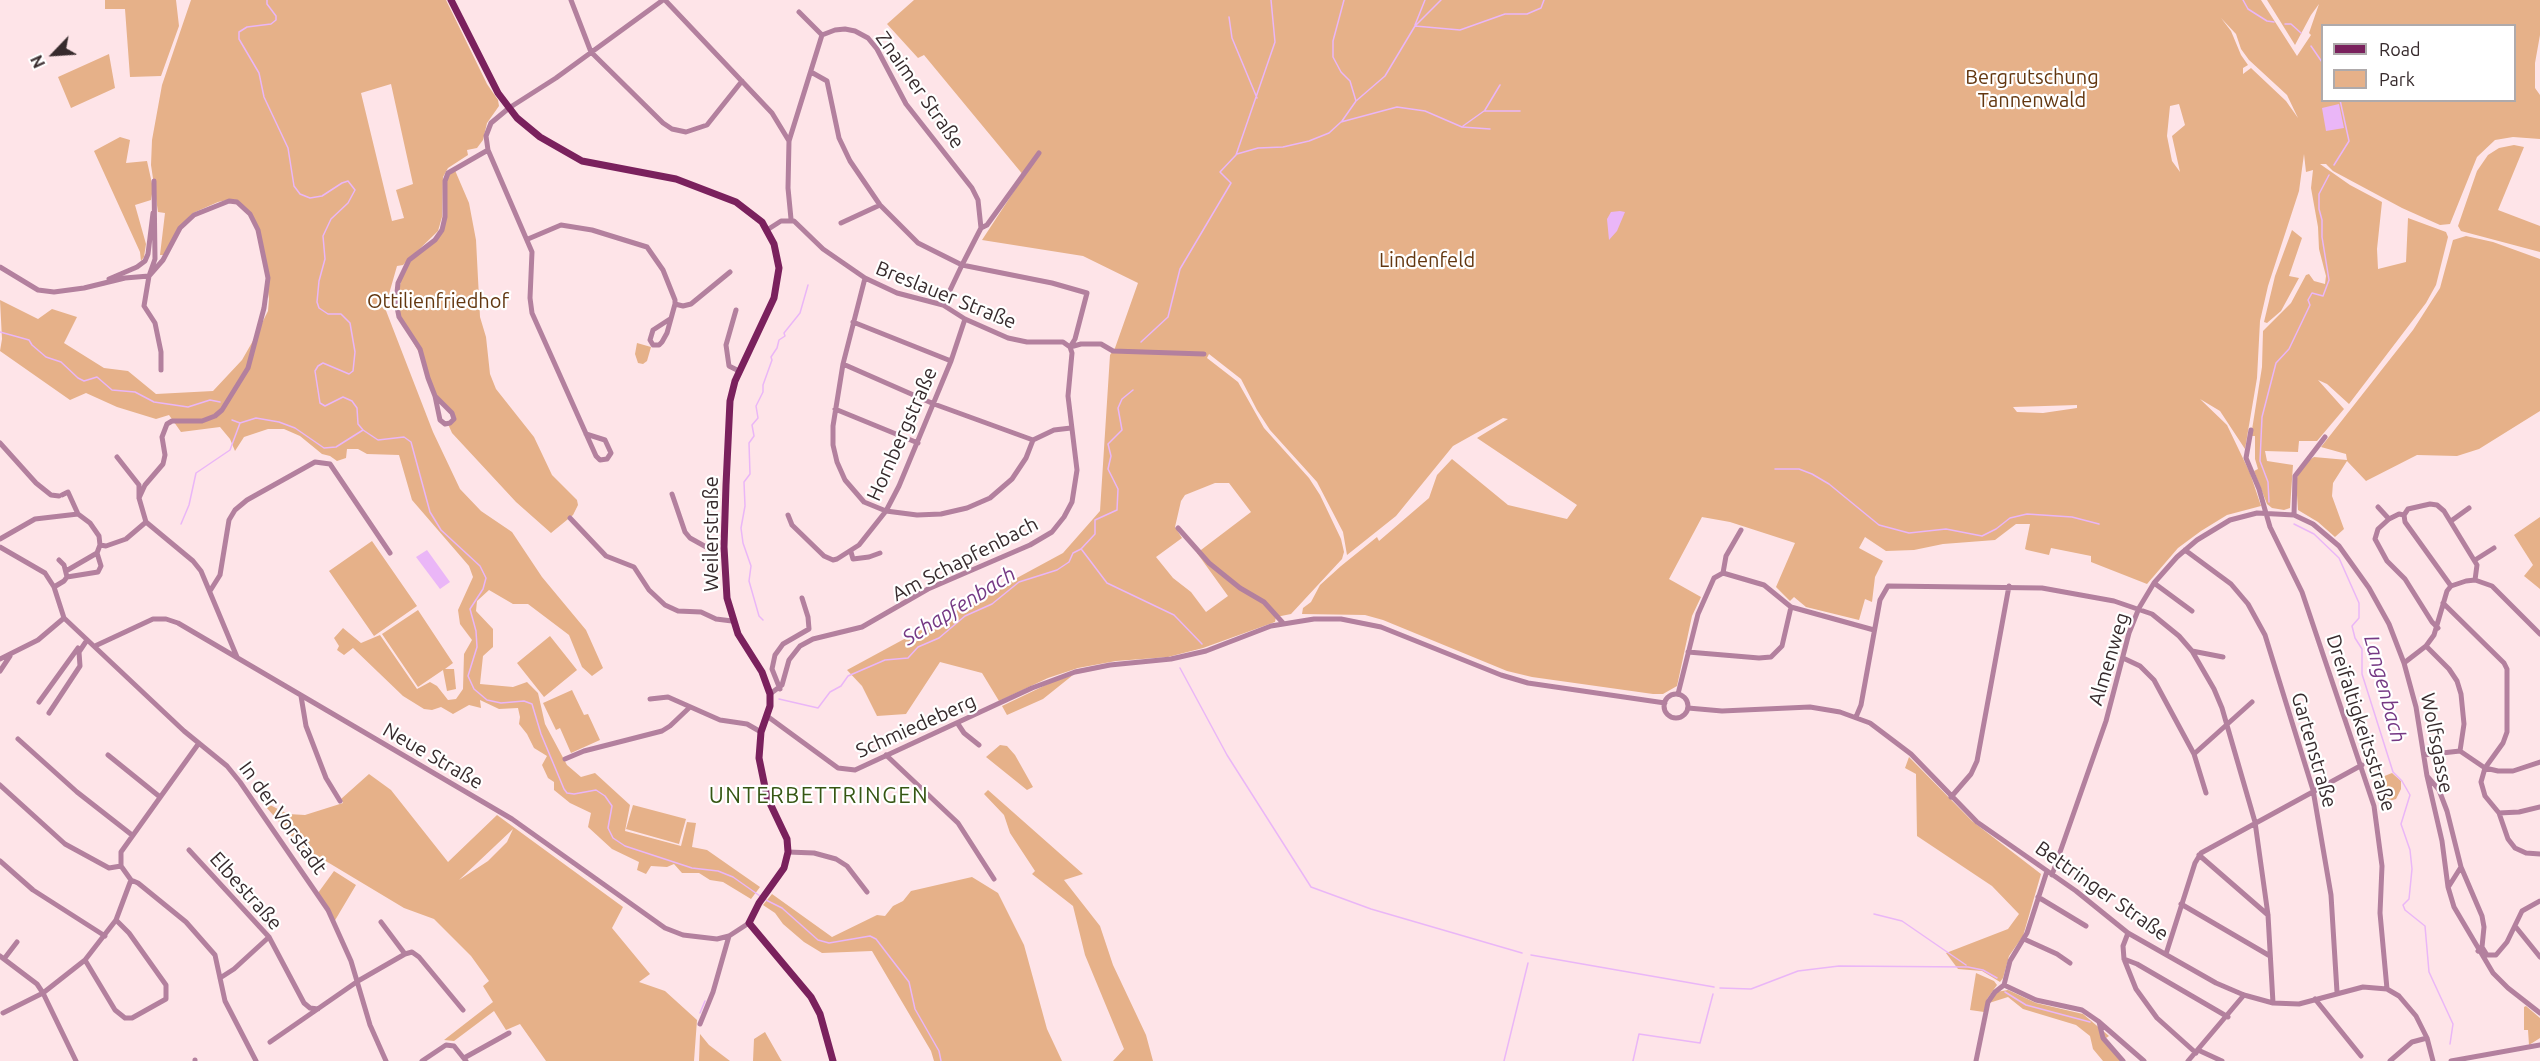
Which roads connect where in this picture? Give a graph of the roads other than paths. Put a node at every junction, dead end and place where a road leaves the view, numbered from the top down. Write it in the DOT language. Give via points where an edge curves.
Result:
graph roads {
  1 [pos="451,0"];
  2 [pos="571,0"];
  3 [pos="664,0"];
  4 [pos="799,12"];
  5 [pos="822,35"];
  6 [pos="591,52"];
  7 [pos="811,72"];
  8 [pos="742,81"];
  9 [pos="509,108"];
  10 [pos="789,141"];
  11 [pos="488,150"];
  12 [pos="1039,153"];
  13 [pos="154,181"];
  14 [pos="880,205"];
  15 [pos="155,206"];
  16 [pos="791,219"];
  17 [pos="841,223"];
  18 [pos="981,228"];
  19 [pos="767,230"];
  20 [pos="528,238"];
  21 [pos="962,265"];
  22 [pos="0,267"];
  23 [pos="730,272"];
  24 [pos="149,276"];
  25 [pos="865,278"];
  26 [pos="102,282"];
  27 [pos="675,304"];
  28 [pos="943,305"];
  29 [pos="736,310"];
  30 [pos="670,319"];
  31 [pos="965,319"];
  32 [pos="853,322"];
  33 [pos="1070,347"];
  34 [pos="1204,354"];
  35 [pos="951,361"];
  36 [pos="843,364"];
  37 [pos="161,370"];
  38 [pos="739,371"];
  39 [pos="435,396"];
  40 [pos="934,404"];
  41 [pos="835,409"];
  42 [pos="1071,428"];
  43 [pos="2251,430"];
  44 [pos="586,434"];
  45 [pos="2325,437"];
  46 [pos="1033,440"];
  47 [pos="0,443"];
  48 [pos="918,443"];
  49 [pos="117,457"];
  50 [pos="672,494"];
  51 [pos="139,498"];
  52 [pos="2378,507"];
  53 [pos="2469,508"];
  54 [pos="886,511"];
  55 [pos="2266,513"];
  56 [pos="78,514"];
  57 [pos="788,515"];
  58 [pos="2294,515"];
  59 [pos="2404,515"];
  60 [pos="570,518"];
  61 [pos="2389,519"];
  62 [pos="2451,521"];
  63 [pos="146,522"];
  64 [pos="1178,528"];
  65 [pos="1741,530"];
  66 [pos="0,539"];
  67 [pos="100,545"];
  68 [pos="0,546"];
  69 [pos="708,548"];
  70 [pos="2494,548"];
  71 [pos="2185,550"];
  72 [pos="851,552"];
  73 [pos="98,553"];
  74 [pos="390,553"];
  75 [pos="880,553"];
  76 [pos="58,560"];
  77 [pos="2475,560"];
  78 [pos="1723,573"];
  79 [pos="66,574"];
  80 [pos="2475,580"];
  81 [pos="2154,583"];
  82 [pos="2009,586"];
  83 [pos="2451,586"];
  84 [pos="54,587"];
  85 [pos="210,591"];
  86 [pos="802,598"];
  87 [pos="2443,603"];
  88 [pos="1791,608"];
  89 [pos="2139,608"];
  90 [pos="2192,611"];
  91 [pos="64,618"];
  92 [pos="732,621"];
  93 [pos="1283,623"];
  94 [pos="2438,628"];
  95 [pos="1874,630"];
  96 [pos="2540,634"];
  97 [pos="86,639"];
  98 [pos="95,646"];
  99 [pos="2426,646"];
  100 [pos="2192,651"];
  101 [pos="1688,652"];
  102 [pos="11,654"];
  103 [pos="2223,657"];
  104 [pos="237,658"];
  105 [pos="2123,658"];
  106 [pos="0,659"];
  107 [pos="2404,663"];
  108 [pos="0,671"];
  109 [pos="780,689"];
  110 [pos="770,694"];
  111 [pos="1677,694"];
  112 [pos="301,696"];
  113 [pos="650,699"];
  114 [pos="39,702"];
  115 [pos="2252,702"];
  116 [pos="1665,704"];
  117 [pos="688,708"];
  118 [pos="1688,708"];
  119 [pos="50,713"];
  120 [pos="767,716"];
  121 [pos="1856,717"];
  122 [pos="958,724"];
  123 [pos="2227,726"];
  124 [pos="761,732"];
  125 [pos="18,739"];
  126 [pos="199,743"];
  127 [pos="979,745"];
  128 [pos="2460,750"];
  129 [pos="2194,754"];
  130 [pos="108,755"];
  131 [pos="886,755"];
  132 [pos="2424,755"];
  133 [pos="565,759"];
  134 [pos="2540,762"];
  135 [pos="2362,765"];
  136 [pos="2485,768"];
  137 [pos="2427,776"];
  138 [pos="0,784"];
  139 [pos="2313,790"];
  140 [pos="2206,793"];
  141 [pos="160,797"];
  142 [pos="1951,797"];
  143 [pos="340,801"];
  144 [pos="2540,807"];
  145 [pos="2499,813"];
  146 [pos="2254,822"];
  147 [pos="132,835"];
  148 [pos="189,850"];
  149 [pos="788,852"];
  150 [pos="2540,854"];
  151 [pos="2199,855"];
  152 [pos="0,861"];
  153 [pos="121,866"];
  154 [pos="2461,867"];
  155 [pos="2050,873"];
  156 [pos="994,879"];
  157 [pos="131,880"];
  158 [pos="2448,887"];
  159 [pos="867,892"];
  160 [pos="2038,897"];
  161 [pos="2540,901"];
  162 [pos="2181,904"];
  163 [pos="2268,915"];
  164 [pos="116,920"];
  165 [pos="381,921"];
  166 [pos="749,923"];
  167 [pos="2086,926"];
  168 [pos="2515,926"];
  169 [pos="2128,933"];
  170 [pos="105,936"];
  171 [pos="729,936"];
  172 [pos="269,937"];
  173 [pos="2024,939"];
  174 [pos="17,942"];
  175 [pos="2480,949"];
  176 [pos="405,954"];
  177 [pos="2166,954"];
  178 [pos="2270,956"];
  179 [pos="2,957"];
  180 [pos="2540,957"];
  181 [pos="2124,959"];
  182 [pos="85,960"];
  183 [pos="2070,963"];
  184 [pos="220,978"];
  185 [pos="358,981"];
  186 [pos="2004,986"];
  187 [pos="2387,989"];
  188 [pos="2337,992"];
  189 [pos="43,993"];
  190 [pos="2244,995"];
  191 [pos="2315,999"];
  192 [pos="2273,1003"];
  193 [pos="318,1009"];
  194 [pos="463,1010"];
  195 [pos="3,1013"];
  196 [pos="2540,1013"];
  197 [pos="2228,1017"];
  198 [pos="2098,1021"];
  199 [pos="700,1024"];
  200 [pos="509,1033"];
  201 [pos="2427,1038"];
  202 [pos="270,1042"];
  203 [pos="2540,1045"];
  204 [pos="2197,1051"];
  205 [pos="2361,1056"];
  206 [pos="465,1060"];
  207 [pos="76,1061"];
  208 [pos="256,1061"];
  209 [pos="386,1061"];
  210 [pos="422,1061"];
  211 [pos="833,1061"];
  212 [pos="1976,1061"];
  213 [pos="2122,1061"];
  214 [pos="2144,1061"];
  215 [pos="2188,1061"];
  216 [pos="2222,1061"];
  217 [pos="2390,1061"];
  218 [pos="2433,1061"];
  219 [pos="2451,1061"];
  1 -- 9 [label="main road, Weilerstraße"];
  2 -- 6 [label="street"];
  3 -- 6 [label="street"];
  3 -- 8 [label="street"];
  4 -- 5 [label="street"];
  5 -- 7 [label="street"];
  5 -- 18 [label="street, Znaimer Straße" via="835,30 855,31 872,42 906,104 972,188 978,200"];
  6 -- 8 [label="street" via="663,123 686,132 713,120"];
  6 -- 9 [label="street"];
  7 -- 10 [label="street"];
  7 -- 14 [label="street" via="829,85 839,138"];
  8 -- 10 [label="street" via="772,113"];
  9 -- 11 [label="street" via="491,123 486,136"];
  9 -- 19 [label="main road, Weilerstraße" via="540,138 568,155 599,166 654,174 698,186 736,202 755,215"];
  10 -- 16 [label="street"];
  11 -- 20 [label="street"];
  11 -- 39 [label="street" via="454,168 445,181 442,230 409,260 396,293 399,316 420,349"];
  12 -- 18 [label="street"];
  13 -- 15 [label="street"];
  14 -- 17 [label="street"];
  14 -- 21 [label="street" via="918,243"];
  15 -- 24 [label="street" via="155,259"];
  15 -- 26 [label="street" via="144,261"];
  16 -- 19 [label="street" via="781,220"];
  16 -- 25 [label="street, Breslauer Straße" via="823,249"];
  18 -- 21 [label="street"];
  19 -- 38 [label="main road, Weilerstraße" via="778,256 778,282 766,318"];
  20 -- 27 [label="street" via="561,225 647,247 668,281"];
  20 -- 44 [label="street" via="533,267 532,313"];
  21 -- 28 [label="street"];
  21 -- 33 [label="street" via="1087,293"];
  22 -- 26 [label="street" via="38,290 67,291"];
  23 -- 27 [label="street" via="691,304"];
  24 -- 26 [label="street"];
  24 -- 37 [label="street" via="144,306 155,323"];
  24 -- 51 [label="street" via="163,260 180,228 194,214 230,201 250,214 258,230 268,278 248,368 215,416 167,424 162,437 163,464"];
  25 -- 28 [label="street, Breslauer Straße" via="897,293"];
  25 -- 32 [label="street"];
  27 -- 30 [label="street"];
  28 -- 31 [label="street, Breslauer Straße"];
  29 -- 38 [label="street" via="726,345 729,366"];
  30 -- 30 [label="street" via="662,342 653,345 653,330"];
  31 -- 33 [label="street, Breslauer Straße" via="1008,338 1063,342"];
  31 -- 35 [label="street, Hornbergstraße"];
  32 -- 35 [label="street"];
  32 -- 36 [label="street"];
  33 -- 34 [label="street, Breslauer Straße" via="1090,343 1113,351"];
  33 -- 42 [label="street, Am Schapfenbach"];
  35 -- 40 [label="street, Hornbergstraße"];
  36 -- 40 [label="street"];
  36 -- 41 [label="street"];
  38 -- 92 [label="main road, Weilerstraße" via="730,401 726,485 725,577"];
  39 -- 39 [label="street" via="438,417 448,424 453,415"];
  40 -- 46 [label="street"];
  40 -- 48 [label="street, Hornbergstraße"];
  41 -- 48 [label="street"];
  41 -- 54 [label="street" via="833,445 845,480 864,502"];
  42 -- 46 [label="street" via="1054,430"];
  42 -- 109 [label="street, Am Schapfenbach" via="1077,470 1075,487 1064,517 1052,532 1030,546 928,589 862,627 800,646 789,660"];
  43 -- 55 [label="street, Dreifaltigkeitsstraße" via="2246,458"];
  44 -- 44 [label="street" via="598,459 607,459 610,453 605,440"];
  45 -- 58 [label="street" via="2295,476"];
  46 -- 54 [label="street" via="1012,479 978,504 941,514"];
  47 -- 56 [label="street" via="36,483 51,495 63,494"];
  48 -- 54 [label="street, Hornbergstraße"];
  49 -- 51 [label="street" via="136,479"];
  50 -- 69 [label="street" via="685,532"];
  51 -- 63 [label="street"];
  52 -- 61 [label="street"];
  53 -- 62 [label="street"];
  54 -- 72 [label="street, Hornbergstraße"];
  55 -- 58 [label="street, Wolfsgasse"];
  55 -- 71 [label="street, Almenweg" via="2230,520"];
  55 -- 135 [label="street, Dreifaltigkeitsstraße" via="2302,592"];
  56 -- 66 [label="street" via="34,519"];
  56 -- 67 [label="street" via="99,536"];
  57 -- 72 [label="street" via="792,525 824,556 833,560"];
  58 -- 107 [label="street, Wolfsgasse" via="2326,534 2355,567 2389,624"];
  59 -- 61 [label="street"];
  59 -- 62 [label="street" via="2408,509 2430,504 2441,508"];
  59 -- 83 [label="street" via="2414,536"];
  60 -- 92 [label="street" via="606,555 634,567 665,605"];
  61 -- 94 [label="street" via="2378,529 2375,539"];
  62 -- 77 [label="street"];
  63 -- 67 [label="street" via="126,539"];
  63 -- 85 [label="street" via="193,561"];
  64 -- 93 [label="street" via="1209,563 1264,602"];
  65 -- 78 [label="street" via="1726,556"];
  67 -- 73 [label="street"];
  68 -- 84 [label="street" via="45,573"];
  70 -- 77 [label="street"];
  71 -- 81 [label="street, Almenweg"];
  71 -- 139 [label="street, Gartenstraße" via="2231,584 2257,619"];
  72 -- 75 [label="street" via="852,559"];
  73 -- 79 [label="street"];
  73 -- 79 [label="street" via="98,572"];
  74 -- 85 [label="street" via="330,464 315,462 235,510 229,520 220,574"];
  76 -- 79 [label="street"];
  77 -- 80 [label="street"];
  78 -- 88 [label="street" via="1764,585"];
  78 -- 101 [label="street" via="1714,578 1703,600"];
  79 -- 84 [label="street" via="64,581"];
  80 -- 83 [label="street"];
  80 -- 96 [label="street" via="2492,586"];
  81 -- 89 [label="street, Almenweg"];
  81 -- 90 [label="street"];
  82 -- 89 [label="street" via="2067,591"];
  82 -- 95 [label="street" via="1888,586 1880,600"];
  82 -- 142 [label="street" via="1977,762"];
  83 -- 87 [label="street"];
  84 -- 91 [label="street, In der Vorstadt"];
  85 -- 104 [label="street"];
  86 -- 109 [label="street" via="809,629 783,644 775,655 772,669"];
  87 -- 94 [label="street"];
  87 -- 136 [label="street" via="2507,669 2506,738"];
  88 -- 95 [label="street"];
  88 -- 101 [label="street" via="1782,646 1771,657"];
  89 -- 100 [label="street" via="2167,625"];
  89 -- 105 [label="street, Almenweg"];
  91 -- 97 [label="street, In der Vorstadt"];
  91 -- 102 [label="street" via="38,640"];
  92 -- 110 [label="main road, Weilerstraße" via="762,672"];
  93 -- 116 [label="street, Schmiedeberg" via="1314,619 1360,622 1528,683"];
  93 -- 122 [label="street, Schmiedeberg" via="1206,651 1093,668 1052,680"];
  94 -- 99 [label="street"];
  95 -- 121 [label="street"];
  97 -- 98 [label="street, In der Vorstadt"];
  97 -- 114 [label="street"];
  97 -- 119 [label="street" via="79,652 80,666"];
  98 -- 104 [label="street, Neue Straße" via="141,623 166,619"];
  98 -- 126 [label="street, In der Vorstadt"];
  99 -- 107 [label="street"];
  99 -- 128 [label="street" via="2457,681 2464,724"];
  100 -- 103 [label="street"];
  100 -- 123 [label="street" via="2214,689"];
  101 -- 111 [label="street"];
  102 -- 106 [label="street"];
  102 -- 108 [label="street"];
  104 -- 112 [label="street, Neue Straße"];
  105 -- 129 [label="street" via="2140,666 2154,680"];
  105 -- 155 [label="street, Almenweg" via="2095,754"];
  107 -- 132 [label="street, Wolfsgasse"];
  109 -- 110 [label="street"];
  110 -- 120 [label="main road"];
  111 -- 116 [label="street"];
  111 -- 118 [label="street" via="1685,698"];
  112 -- 143 [label="street" via="306,726 326,778"];
  112 -- 171 [label="street, Neue Straße" via="512,819 665,928 705,939"];
  113 -- 117 [label="street" via="668,697"];
  115 -- 123 [label="street"];
  116 -- 118 [label="street" via="1672,717 1682,717"];
  117 -- 124 [label="street" via="730,723 747,724"];
  117 -- 133 [label="street" via="662,731"];
  118 -- 121 [label="street, Bettringer Straße" via="1722,711 1798,706"];
  120 -- 124 [label="main road"];
  120 -- 131 [label="street, Schmiedeberg" via="838,768 855,770"];
  121 -- 142 [label="street, Bettringer Straße" via="1896,741"];
  122 -- 127 [label="street"];
  122 -- 131 [label="street, Schmiedeberg"];
  123 -- 129 [label="street"];
  123 -- 146 [label="street"];
  124 -- 149 [label="main road" via="762,780"];
  125 -- 147 [label="street"];
  126 -- 141 [label="street"];
  126 -- 185 [label="street, In der Vorstadt" via="240,782 318,893 338,929"];
  128 -- 132 [label="street"];
  128 -- 136 [label="street"];
  129 -- 140 [label="street"];
  130 -- 141 [label="street"];
  131 -- 156 [label="street" via="958,824"];
  132 -- 137 [label="street, Wolfsgasse"];
  134 -- 136 [label="street" via="2513,771"];
  135 -- 139 [label="street"];
  135 -- 187 [label="street, Dreifaltigkeitsstraße" via="2380,838 2380,913"];
  136 -- 145 [label="street" via="2482,790"];
  137 -- 154 [label="street" via="2439,790 2447,811"];
  137 -- 158 [label="street, Wolfsgasse"];
  138 -- 153 [label="street" via="65,844 109,868"];
  139 -- 146 [label="street"];
  139 -- 188 [label="street, Gartenstraße" via="2331,895"];
  141 -- 147 [label="street"];
  142 -- 155 [label="street, Bettringer Straße" via="1977,822"];
  144 -- 145 [label="street"];
  145 -- 150 [label="street" via="2515,848"];
  146 -- 151 [label="street"];
  146 -- 163 [label="street"];
  147 -- 153 [label="street" via="121,852"];
  148 -- 172 [label="street, Elbestraße"];
  149 -- 159 [label="street" via="836,859 847,866"];
  149 -- 166 [label="main road" via="784,868"];
  151 -- 162 [label="street"];
  151 -- 163 [label="street"];
  152 -- 170 [label="street" via="33,890"];
  153 -- 157 [label="street"];
  154 -- 158 [label="street"];
  154 -- 175 [label="street" via="2484,921"];
  155 -- 160 [label="street, Almenweg"];
  155 -- 169 [label="street, Bettringer Straße"];
  157 -- 164 [label="street"];
  157 -- 184 [label="street" via="186,922 208,945"];
  158 -- 175 [label="street, Wolfsgasse" via="2454,907"];
  160 -- 167 [label="street"];
  160 -- 173 [label="street, Almenweg"];
  161 -- 168 [label="street" via="2522,911"];
  162 -- 177 [label="street"];
  162 -- 178 [label="street"];
  163 -- 178 [label="street"];
  164 -- 170 [label="street"];
  164 -- 182 [label="street" via="162,979 168,990 166,999 132,1018 119,1016"];
  165 -- 176 [label="street"];
  166 -- 171 [label="street, Neue Straße"];
  166 -- 211 [label="main road" via="811,997"];
  168 -- 175 [label="street" via="2496,955 2487,955"];
  168 -- 180 [label="street"];
  169 -- 177 [label="street, Bettringer Straße"];
  169 -- 181 [label="street"];
  170 -- 182 [label="street"];
  171 -- 199 [label="street"];
  172 -- 184 [label="street"];
  172 -- 193 [label="street, Elbestraße" via="304,1003"];
  173 -- 183 [label="street"];
  173 -- 186 [label="street, Almenweg" via="2010,961"];
  174 -- 179 [label="street"];
  175 -- 196 [label="street, Wolfsgasse" via="2500,981"];
  176 -- 185 [label="street"];
  176 -- 194 [label="street" via="412,952 419,957"];
  177 -- 190 [label="street, Bettringer Straße"];
  178 -- 192 [label="street"];
  179 -- 189 [label="street"];
  181 -- 197 [label="street"];
  181 -- 204 [label="street" via="2126,970 2157,1018"];
  182 -- 189 [label="street"];
  184 -- 208 [label="street" via="225,1001"];
  185 -- 193 [label="street"];
  185 -- 209 [label="street, In der Vorstadt" via="370,1025"];
  186 -- 198 [label="street" via="2036,1000 2082,1010"];
  186 -- 212 [label="street" via="1988,1002"];
  187 -- 188 [label="street, Bettringer Straße" via="2363,987"];
  187 -- 201 [label="street" via="2406,1003"];
  188 -- 191 [label="street, Bettringer Straße"];
  189 -- 195 [label="street"];
  189 -- 207 [label="street"];
  190 -- 192 [label="street, Bettringer Straße"];
  190 -- 197 [label="street"];
  191 -- 192 [label="street, Bettringer Straße" via="2300,1004"];
  191 -- 205 [label="street"];
  193 -- 202 [label="street"];
  197 -- 204 [label="street"];
  198 -- 213 [label="street" via="2103,1038"];
  198 -- 214 [label="street"];
  200 -- 206 [label="street"];
  201 -- 217 [label="street" via="2412,1042"];
  201 -- 218 [label="street"];
  203 -- 219 [label="street"];
  204 -- 215 [label="street"];
  204 -- 216 [label="street"];
  206 -- 210 [label="street" via="454,1046 446,1045"];
}
